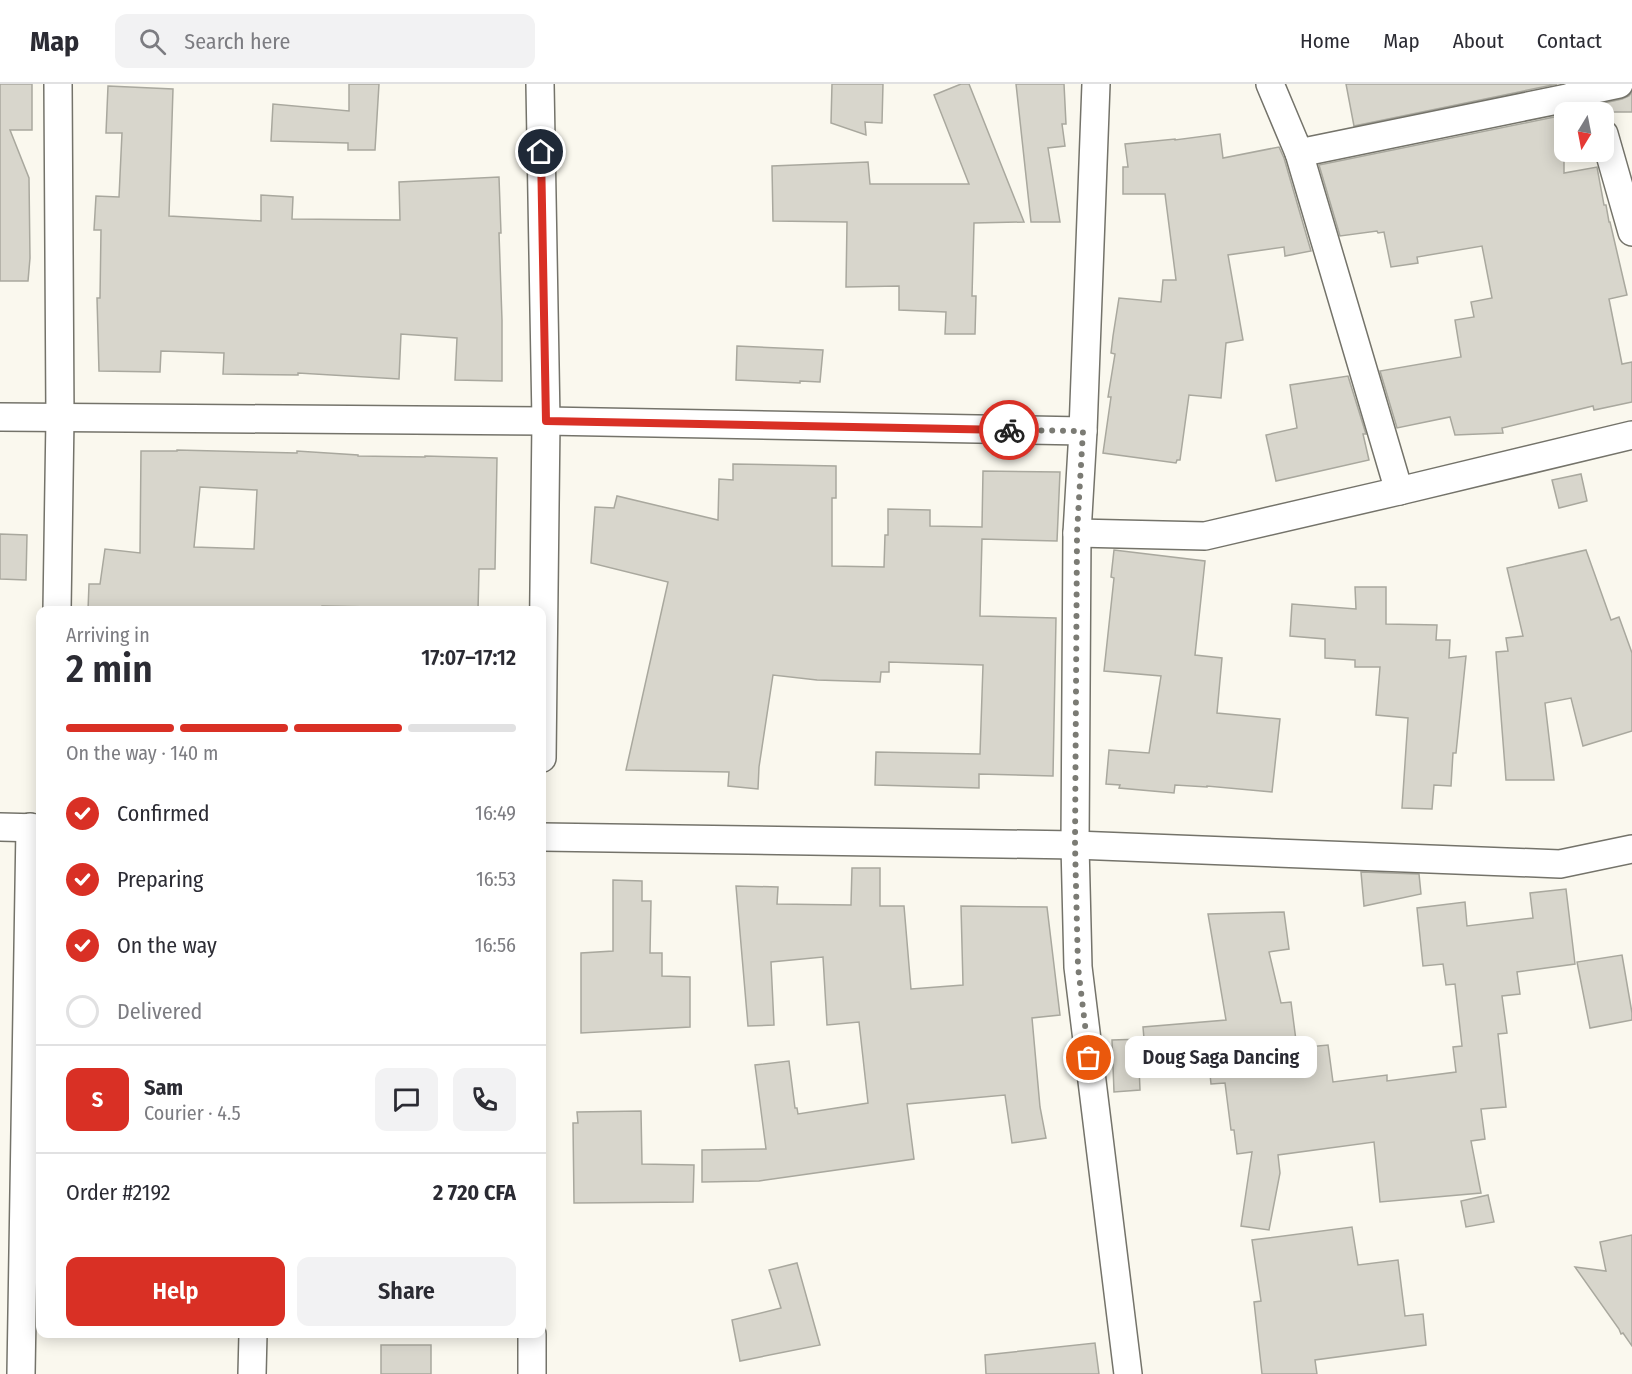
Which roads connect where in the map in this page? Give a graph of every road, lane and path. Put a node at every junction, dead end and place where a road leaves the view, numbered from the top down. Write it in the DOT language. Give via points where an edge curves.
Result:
graph roads {
  1 [pos="58,84"];
  2 [pos="540,84"];
  3 [pos="1096,84"];
  4 [pos="1270,84"];
  5 [pos="1619,84"];
  6 [pos="1592,96"];
  7 [pos="1299,153"];
  8 [pos="1612,162"];
  9 [pos="1632,232"];
  10 [pos="0,417"];
  11 [pos="60,418"];
  12 [pos="546,421"];
  13 [pos="1083,431"];
  14 [pos="1632,435"];
  15 [pos="1399,490"];
  16 [pos="1077,533"];
  17 [pos="57,606"];
  18 [pos="544,606"];
  19 [pos="0,827"];
  20 [pos="35,828"];
  21 [pos="546,837"];
  22 [pos="1075,845"];
  23 [pos="1632,849"];
  24 [pos="253,1338"];
  25 [pos="532,1338"];
  26 [pos="21,1374"];
  27 [pos="252,1374"];
  28 [pos="531,1374"];
  29 [pos="1128,1374"];
  1 -- 11 [label="street"];
  2 -- 12 [label="street"];
  3 -- 13 [label="street"];
  4 -- 7 [label="street"];
  5 -- 6 [label="street"];
  6 -- 7 [label="street"];
  7 -- 15 [label="street"];
  8 -- 9 [label="street"];
  10 -- 11 [label="street"];
  11 -- 12 [label="street"];
  11 -- 17 [label="street"];
  12 -- 13 [label="street"];
  12 -- 18 [label="street"];
  13 -- 16 [label="street"];
  14 -- 15 [label="street"];
  15 -- 16 [label="street" via="1205,536"];
  16 -- 22 [label="street"];
  19 -- 20 [label="street"];
  20 -- 26 [label="street"];
  21 -- 22 [label="street"];
  22 -- 23 [label="street" via="1560,864"];
  22 -- 29 [label="street" via="1078,967"];
  24 -- 27 [label="street"];
  25 -- 28 [label="street"];
}
